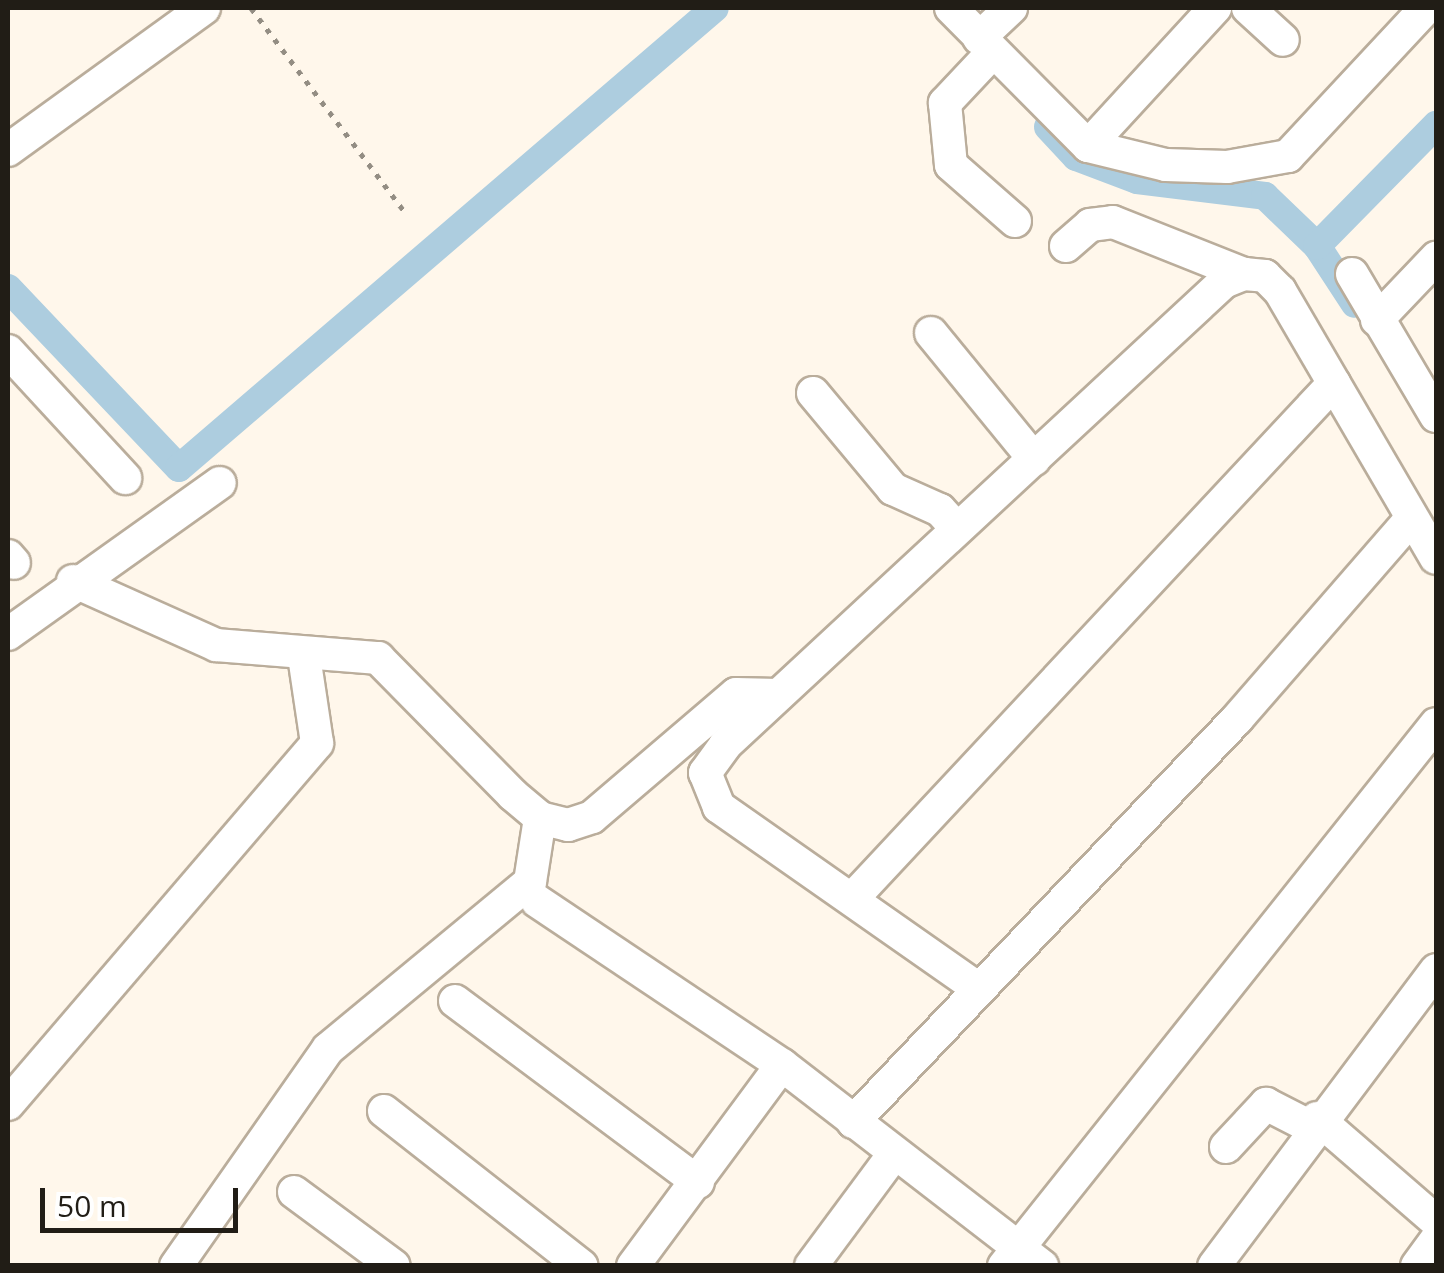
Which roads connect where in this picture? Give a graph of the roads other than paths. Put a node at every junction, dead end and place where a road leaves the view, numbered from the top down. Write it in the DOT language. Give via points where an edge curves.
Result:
graph roads {
  1 [pos="204,8"];
  2 [pos="951,8"];
  3 [pos="1011,8"];
  4 [pos="1215,8"];
  5 [pos="1248,8"];
  6 [pos="1426,8"];
  7 [pos="1284,40"];
  8 [pos="986,45"];
  9 [pos="1088,146"];
  10 [pos="8,150"];
  11 [pos="1015,222"];
  12 [pos="1066,246"];
  13 [pos="1436,258"];
  14 [pos="1244,274"];
  15 [pos="1352,274"];
  16 [pos="1377,320"];
  17 [pos="931,333"];
  18 [pos="8,351"];
  19 [pos="1334,383"];
  20 [pos="812,393"];
  21 [pos="1436,416"];
  22 [pos="1034,458"];
  23 [pos="125,478"];
  24 [pos="220,483"];
  25 [pos="1410,520"];
  26 [pos="957,530"];
  27 [pos="1436,558"];
  28 [pos="73,581"];
  29 [pos="8,634"];
  30 [pos="304,656"];
  31 [pos="778,696"];
  32 [pos="1436,724"];
  33 [pos="540,818"];
  34 [pos="852,899"];
  35 [pos="537,901"];
  36 [pos="1436,970"];
  37 [pos="976,987"];
  38 [pos="455,1001"];
  39 [pos="782,1066"];
  40 [pos="8,1104"];
  41 [pos="384,1111"];
  42 [pos="853,1122"];
  43 [pos="1314,1122"];
  44 [pos="1226,1147"];
  45 [pos="894,1154"];
  46 [pos="698,1182"];
  47 [pos="294,1192"];
  48 [pos="1436,1221"];
  49 [pos="1436,1240"];
  50 [pos="1022,1259"];
  51 [pos="176,1266"];
  52 [pos="394,1266"];
  53 [pos="582,1266"];
  54 [pos="633,1266"];
  55 [pos="810,1266"];
  56 [pos="1214,1266"];
  57 [pos="1416,1266"];
  1 -- 10 [label="street"];
  2 -- 8 [label="street"];
  3 -- 8 [label="street"];
  4 -- 9 [label="street"];
  5 -- 7 [label="street"];
  6 -- 9 [label="street" via="1288,156 1166,166"];
  8 -- 9 [label="street"];
  8 -- 11 [label="street" via="945,103 952,165"];
  12 -- 14 [label="street" via="1090,226 1113,222"];
  13 -- 16 [label="street"];
  14 -- 19 [label="street" via="1265,276 1280,291"];
  14 -- 22 [label="street"];
  15 -- 16 [label="street"];
  16 -- 21 [label="street"];
  17 -- 22 [label="street"];
  18 -- 23 [label="street"];
  19 -- 25 [label="street"];
  19 -- 34 [label="street"];
  20 -- 26 [label="street" via="892,489 940,510"];
  22 -- 26 [label="street"];
  24 -- 28 [label="street"];
  25 -- 27 [label="street"];
  25 -- 37 [label="street" via="1238,718"];
  26 -- 31 [label="street"];
  28 -- 29 [label="street"];
  28 -- 30 [label="street" via="216,645"];
  30 -- 33 [label="street" via="378,658"];
  30 -- 40 [label="street" via="316,744"];
  31 -- 33 [label="street" via="736,694 592,816 568,826"];
  31 -- 34 [label="street" via="725,745 705,790"];
  32 -- 50 [label="street"];
  33 -- 51 [label="street" via="530,882 328,1049"];
  34 -- 37 [label="street"];
  35 -- 39 [label="street"];
  36 -- 43 [label="street"];
  37 -- 42 [label="street"];
  38 -- 46 [label="street"];
  39 -- 42 [label="street"];
  39 -- 46 [label="street"];
  41 -- 53 [label="street"];
  42 -- 45 [label="street"];
  43 -- 44 [label="street" via="1266,1104"];
  43 -- 48 [label="street"];
  43 -- 56 [label="street"];
  45 -- 50 [label="street"];
  45 -- 55 [label="street"];
  46 -- 54 [label="street"];
  47 -- 52 [label="street"];
  49 -- 57 [label="street"];
}
